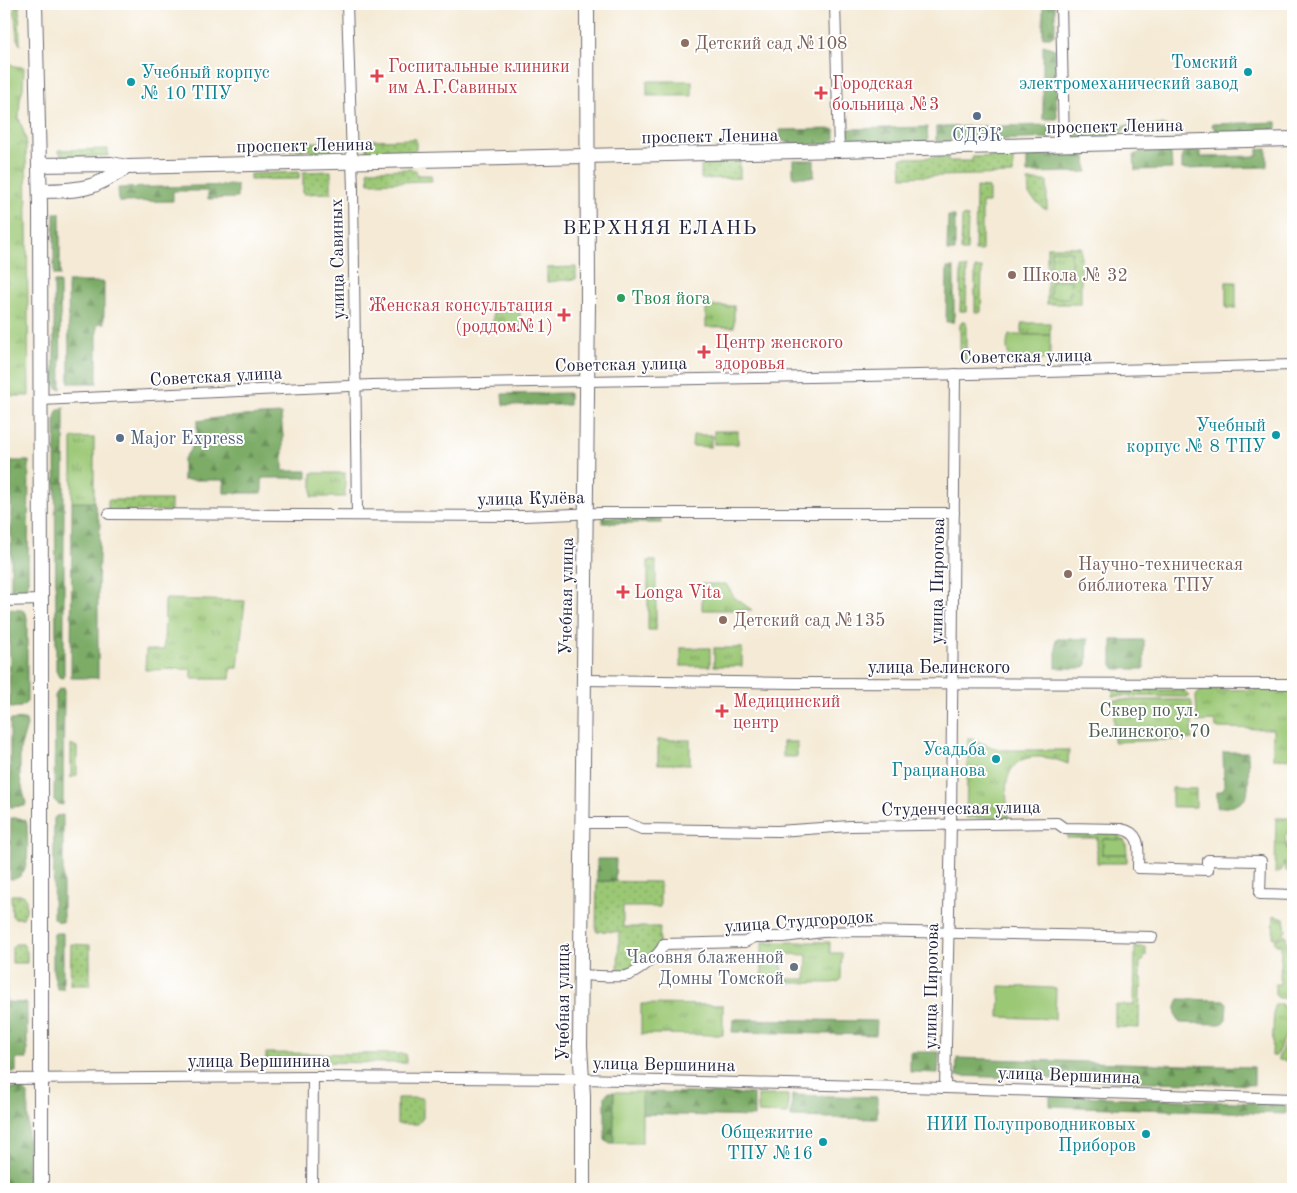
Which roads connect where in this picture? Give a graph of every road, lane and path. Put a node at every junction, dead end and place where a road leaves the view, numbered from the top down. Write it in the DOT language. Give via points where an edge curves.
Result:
graph roads {
  1 [pos="35,4"];
  2 [pos="347,4"];
  3 [pos="587,4"];
  4 [pos="836,4"];
  5 [pos="1061,4"];
  6 [pos="1293,139"];
  7 [pos="1064,146"];
  8 [pos="839,151"];
  9 [pos="589,158"];
  10 [pos="352,163"];
  11 [pos="81,164"];
  12 [pos="39,165"];
  13 [pos="127,168"];
  14 [pos="83,188"];
  15 [pos="40,191"];
  16 [pos="1293,365"];
  17 [pos="955,374"];
  18 [pos="588,381"];
  19 [pos="356,385"];
  20 [pos="40,400"];
  21 [pos="954,513"];
  22 [pos="109,514"];
  23 [pos="586,514"];
  24 [pos="357,515"];
  25 [pos="41,600"];
  26 [pos="4,601"];
  27 [pos="584,680"];
  28 [pos="952,683"];
  29 [pos="1293,684"];
  30 [pos="582,823"];
  31 [pos="951,824"];
  32 [pos="1293,895"];
  33 [pos="948,932"];
  34 [pos="1152,937"];
  35 [pos="581,975"];
  36 [pos="313,1077"];
  37 [pos="41,1078"];
  38 [pos="4,1079"];
  39 [pos="582,1079"];
  40 [pos="945,1088"];
  41 [pos="1293,1099"];
  42 [pos="41,1189"];
  43 [pos="312,1189"];
  44 [pos="583,1189"];
  1 -- 12 [label="main road"];
  2 -- 10 [label="street, улица Савиных"];
  3 -- 9 [label="main road, Учебная улица"];
  4 -- 8 [label="street"];
  5 -- 7 [label="street"];
  6 -- 7 [label="main road, проспект Ленина"];
  7 -- 8 [label="main road, проспект Ленина"];
  8 -- 9 [label="main road, проспект Ленина"];
  9 -- 10 [label="main road, проспект Ленина"];
  9 -- 18 [label="main road, Учебная улица"];
  10 -- 13 [label="main road, проспект Ленина"];
  10 -- 19 [label="street, улица Савиных"];
  11 -- 12 [label="main road, проспект Ленина"];
  11 -- 13 [label="main road, проспект Ленина" via="111,164"];
  11 -- 14 [label="main road" via="74,175"];
  12 -- 15 [label="main road"];
  13 -- 14 [label="main road, проспект Ленина"];
  14 -- 15 [label="main road, проспект Ленина"];
  15 -- 20 [label="main road"];
  16 -- 17 [label="street, Советская улица"];
  17 -- 18 [label="street, Советская улица"];
  17 -- 21 [label="street, улица Пирогова"];
  18 -- 19 [label="street, Советская улица"];
  18 -- 23 [label="main road, Учебная улица"];
  19 -- 20 [label="street, Советская улица"];
  19 -- 24 [label="street, улица Савиных"];
  20 -- 25 [label="main road"];
  21 -- 23 [label="street, улица Кулёва"];
  21 -- 28 [label="street, улица Пирогова"];
  22 -- 24 [label="street, улица Кулёва"];
  23 -- 24 [label="street, улица Кулёва"];
  23 -- 27 [label="main road, Учебная улица"];
  25 -- 26 [label="street"];
  25 -- 37 [label="main road"];
  27 -- 28 [label="street, улица Белинского"];
  27 -- 30 [label="main road, Учебная улица"];
  28 -- 29 [label="street, улица Белинского"];
  28 -- 31 [label="street, улица Пирогова"];
  30 -- 31 [label="street, Студенческая улица" via="627,823 661,829 778,831"];
  30 -- 35 [label="main road, Учебная улица"];
  31 -- 32 [label="street, Студенческая улица" via="1057,823 1064,828 1129,830 1138,841 1138,868 1208,870 1208,860 1261,861 1260,894"];
  31 -- 33 [label="street, улица Пирогова"];
  33 -- 34 [label="street, улица Студгородок"];
  33 -- 35 [label="street, улица Студгородок" via="822,932 755,937 745,942 664,944 649,962 627,976"];
  33 -- 40 [label="street, улица Пирогова"];
  35 -- 39 [label="main road, Учебная улица"];
  36 -- 37 [label="street, улица Вершинина"];
  36 -- 39 [label="street, улица Вершинина"];
  36 -- 43 [label="street"];
  37 -- 38 [label="street, улица Вершинина"];
  37 -- 42 [label="main road"];
  39 -- 40 [label="street, улица Вершинина"];
  39 -- 44 [label="main road, Учебная улица"];
  40 -- 41 [label="street, улица Вершинина"];
}
